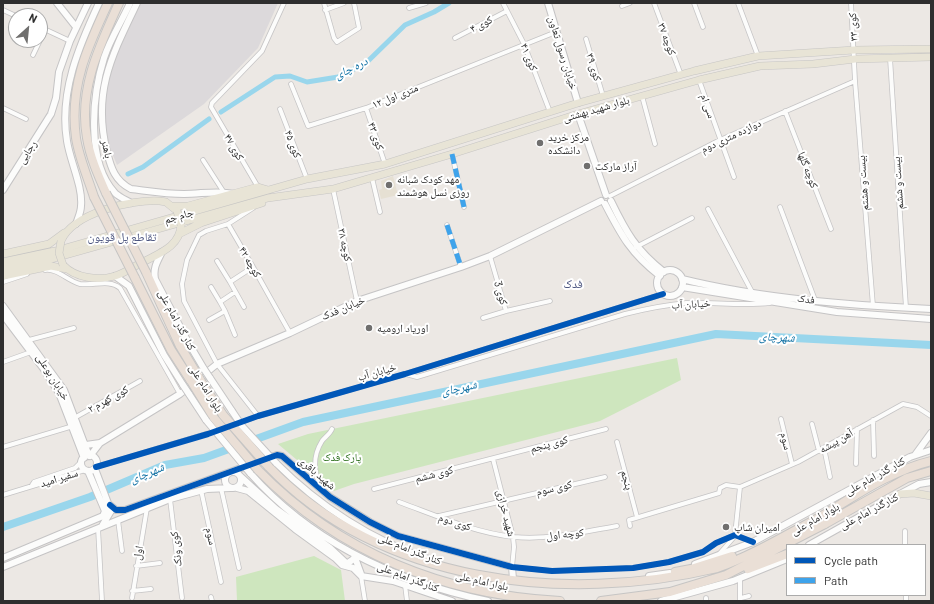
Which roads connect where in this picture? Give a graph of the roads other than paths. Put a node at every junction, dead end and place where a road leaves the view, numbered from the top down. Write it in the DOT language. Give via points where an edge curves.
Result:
graph roads {
  1 [pos="57,3"];
  2 [pos="88,3"];
  3 [pos="99,3"];
  4 [pos="108,3"];
  5 [pos="120,3"];
  6 [pos="130,3"];
  7 [pos="137,3"];
  8 [pos="284,3"];
  9 [pos="324,3"];
  10 [pos="344,3"];
  11 [pos="354,3"];
  12 [pos="426,3"];
  13 [pos="503,3"];
  14 [pos="548,3"];
  15 [pos="630,3"];
  16 [pos="654,3"];
  17 [pos="694,3"];
  18 [pos="738,3"];
  19 [pos="851,3"];
  20 [pos="622,6"];
  21 [pos="409,8"];
  22 [pos="325,10"];
  23 [pos="507,11"];
  24 [pos="76,27"];
  25 [pos="704,27"];
  26 [pos="48,31"];
  27 [pos="556,32"];
  28 [pos="455,38"];
  29 [pos="586,39"];
  30 [pos="70,41"];
  31 [pos="931,42"];
  32 [pos="524,44"];
  33 [pos="36,48"];
  34 [pos="922,49"];
  35 [pos="931,49"];
  36 [pos="854,50"];
  37 [pos="33,54"];
  38 [pos="758,56"];
  39 [pos="931,57"];
  40 [pos="890,58"];
  41 [pos="855,59"];
  42 [pos="694,71"];
  43 [pos="681,75"];
  44 [pos="699,80"];
  45 [pos="855,81"];
  46 [pos="290,84"];
  47 [pos="603,96"];
  48 [pos="642,96"];
  49 [pos="578,104"];
  50 [pos="3,108"];
  51 [pos="366,108"];
  52 [pos="280,109"];
  53 [pos="785,111"];
  54 [pos="550,112"];
  55 [pos="578,114"];
  56 [pos="26,119"];
  57 [pos="720,140"];
  58 [pos="655,144"];
  59 [pos="452,154"];
  60 [pos="203,160"];
  61 [pos="385,164"];
  62 [pos="372,178"];
  63 [pos="734,178"];
  64 [pos="307,179"];
  65 [pos="258,187"];
  66 [pos="333,189"];
  67 [pos="3,190"];
  68 [pos="270,190"];
  69 [pos="223,191"];
  70 [pos="234,194"];
  71 [pos="268,198"];
  72 [pos="606,199"];
  73 [pos="131,203"];
  74 [pos="260,204"];
  75 [pos="464,207"];
  76 [pos="780,207"];
  77 [pos="175,208"];
  78 [pos="708,209"];
  79 [pos="380,212"];
  80 [pos="692,218"];
  81 [pos="76,224"];
  82 [pos="228,224"];
  83 [pos="447,225"];
  84 [pos="831,229"];
  85 [pos="64,233"];
  86 [pos="181,233"];
  87 [pos="636,247"];
  88 [pos="162,252"];
  89 [pos="3,254"];
  90 [pos="490,256"];
  91 [pos="217,261"];
  92 [pos="3,262"];
  93 [pos="253,266"];
  94 [pos="65,267"];
  95 [pos="462,267"];
  96 [pos="662,274"];
  97 [pos="3,276"];
  98 [pos="115,276"];
  99 [pos="682,280"];
  100 [pos="230,282"];
  101 [pos="211,287"];
  102 [pos="682,287"];
  103 [pos="235,292"];
  104 [pos="752,292"];
  105 [pos="663,294"];
  106 [pos="815,300"];
  107 [pos="357,301"];
  108 [pos="550,301"];
  109 [pos="220,302"];
  110 [pos="772,302"];
  111 [pos="3,306"];
  112 [pos="873,306"];
  113 [pos="244,307"];
  114 [pos="906,308"];
  115 [pos="931,309"];
  116 [pos="225,310"];
  117 [pos="506,311"];
  118 [pos="872,314"];
  119 [pos="3,316"];
  120 [pos="483,318"];
  121 [pos="931,319"];
  122 [pos="209,320"];
  123 [pos="74,328"];
  124 [pos="290,334"];
  125 [pos="235,335"];
  126 [pos="29,340"];
  127 [pos="34,351"];
  128 [pos="3,362"];
  129 [pos="217,364"];
  130 [pos="405,374"];
  131 [pos="194,378"];
  132 [pos="140,382"];
  133 [pos="180,394"];
  134 [pos="258,416"];
  135 [pos="931,416"];
  136 [pos="76,417"];
  137 [pos="210,419"];
  138 [pos="781,419"];
  139 [pos="873,420"];
  140 [pos="812,424"];
  141 [pos="73,426"];
  142 [pos="332,429"];
  143 [pos="606,429"];
  144 [pos="857,429"];
  145 [pos="931,433"];
  146 [pos="617,442"];
  147 [pos="100,443"];
  148 [pos="86,445"];
  149 [pos="3,448"];
  150 [pos="824,448"];
  151 [pos="931,450"];
  152 [pos="819,451"];
  153 [pos="874,456"];
  154 [pos="913,456"];
  155 [pos="86,458"];
  156 [pos="493,459"];
  157 [pos="931,461"];
  158 [pos="792,464"];
  159 [pos="856,464"];
  160 [pos="91,469"];
  161 [pos="271,469"];
  162 [pos="931,471"];
  163 [pos="230,473"];
  164 [pos="240,476"];
  165 [pos="605,477"];
  166 [pos="830,477"];
  167 [pos="931,482"];
  168 [pos="920,484"];
  169 [pos="32,485"];
  170 [pos="740,487"];
  171 [pos="221,488"];
  172 [pos="234,488"];
  173 [pos="374,489"];
  174 [pos="201,490"];
  175 [pos="323,491"];
  176 [pos="900,494"];
  177 [pos="3,495"];
  178 [pos="312,496"];
  179 [pos="931,496"];
  180 [pos="170,499"];
  181 [pos="503,500"];
  182 [pos="399,502"];
  183 [pos="110,506"];
  184 [pos="147,508"];
  185 [pos="439,516"];
  186 [pos="637,517"];
  187 [pos="118,520"];
  188 [pos="822,521"];
  189 [pos="617,526"];
  190 [pos="630,526"];
  191 [pos="100,527"];
  192 [pos="905,531"];
  193 [pos="735,535"];
  194 [pos="513,536"];
  195 [pos="753,542"];
  196 [pos="811,544"];
  197 [pos="905,544"];
  198 [pos="758,550"];
  199 [pos="122,551"];
  200 [pos="786,554"];
  201 [pos="719,555"];
  202 [pos="354,556"];
  203 [pos="3,558"];
  204 [pos="786,559"];
  205 [pos="160,563"];
  206 [pos="136,566"];
  207 [pos="3,567"];
  208 [pos="512,567"];
  209 [pos="239,568"];
  210 [pos="675,572"];
  211 [pos="726,575"];
  212 [pos="362,576"];
  213 [pos="513,579"];
  214 [pos="740,579"];
  215 [pos="221,582"];
  216 [pos="405,585"];
  217 [pos="151,589"];
  218 [pos="132,591"];
  219 [pos="670,592"];
  220 [pos="686,595"];
  221 [pos="749,596"];
  222 [pos="132,598"];
  223 [pos="182,598"];
  224 [pos="740,599"];
  225 [pos="102,601"];
  226 [pos="365,601"];
  227 [pos="407,601"];
  228 [pos="452,601"];
  229 [pos="488,601"];
  230 [pos="560,601"];
  231 [pos="601,601"];
  232 [pos="641,601"];
  233 [pos="661,601"];
  234 [pos="673,601"];
  1 -- 24 [label="street"];
  2 -- 24 [label="street"];
  3 -- 81 [label="street" via="75,58 65,108 66,140 82,202"];
  4 -- 131 [label="highway, بلوار امام علی, bridge" via="86,52 76,90 76,139 94,197 171,350"];
  5 -- 131 [label="highway, بلوار امام علی, bridge" via="95,55 86,98 86,137 92,161 106,193 146,272"];
  6 -- 73 [label="street" via="104,58 95,95 94,130 100,165 111,187 116,194"];
  7 -- 69 [label="street, باهنر" via="113,52 104,82 102,125 115,176 124,186 131,189 175,194"];
  8 -- 65 [label="street, کوی ۴۷" via="262,51 211,107"];
  9 -- 22 [label="street"];
  10 -- 22 [label="street"];
  11 -- 22 [label="street" via="359,28 340,42 334,38"];
  12 -- 21 [label="street"];
  13 -- 23 [label="street, کوی ۴۱"];
  14 -- 27 [label="street, خیابان رسول تعاون"];
  15 -- 20 [label="street"];
  16 -- 43 [label="street, کوچه ۳۷"];
  17 -- 25 [label="street"];
  18 -- 38 [label="street"];
  19 -- 36 [label="street, کوی ۳۳"];
  23 -- 28 [label="street, کوی ۴"];
  23 -- 32 [label="street, کوی ۴۱"];
  24 -- 30 [label="street"];
  26 -- 30 [label="street"];
  27 -- 32 [label="street, ۱۲ متری اول"];
  27 -- 49 [label="street, خیابان رسول تعاون"];
  29 -- 47 [label="street, کوی ۳۹"];
  30 -- 67 [label="street, رجایی" via="59,72 51,114"];
  31 -- 34 [label="main road"];
  32 -- 51 [label="street, ۱۲ متری اول"];
  32 -- 54 [label="street, کوی ۴۱"];
  33 -- 37 [label="street"];
  34 -- 35 [label="main road, بلوار شهید بهشتی"];
  34 -- 36 [label="main road, بلوار شهید بهشتی"];
  36 -- 38 [label="main road, بلوار شهید بهشتی"];
  36 -- 41 [label="street, کوی ۳۳"];
  38 -- 42 [label="main road, بلوار شهید بهشتی"];
  39 -- 40 [label="main road, بلوار شهید بهشتی"];
  40 -- 41 [label="main road, بلوار شهید بهشتی"];
  40 -- 114 [label="street, بیست و ششم"];
  41 -- 44 [label="main road, بلوار شهید بهشتی" via="760,66"];
  41 -- 45 [label="street, بیست و هشتم"];
  42 -- 43 [label="main road, بلوار شهید بهشتی"];
  42 -- 44 [label="main road"];
  43 -- 47 [label="main road, بلوار شهید بهشتی"];
  44 -- 48 [label="main road, بلوار شهید بهشتی"];
  44 -- 57 [label="street, سی ام"];
  45 -- 53 [label="street, دوازده متری دوم"];
  45 -- 112 [label="street, بیست و هشتم"];
  46 -- 51 [label="street, ۱۲ متری اول" via="308,126"];
  47 -- 49 [label="main road, بلوار شهید بهشتی"];
  48 -- 55 [label="main road, بلوار شهید بهشتی"];
  48 -- 58 [label="street"];
  49 -- 54 [label="main road, بلوار شهید بهشتی"];
  50 -- 56 [label="street"];
  51 -- 61 [label="street, کوی ۴۳"];
  52 -- 64 [label="street, کوی ۴۵"];
  53 -- 57 [label="street, دوازده متری دوم"];
  53 -- 84 [label="street, کوچه گلها"];
  54 -- 61 [label="main road, بلوار شهید بهشتی"];
  55 -- 59 [label="main road, بلوار شهید بهشتی"];
  55 -- 72 [label="street"];
  57 -- 63 [label="street, سی ام"];
  57 -- 72 [label="street, دوازده متری دوم"];
  59 -- 62 [label="main road, بلوار شهید بهشتی"];
  59 -- 75 [label="street"];
  60 -- 69 [label="street"];
  61 -- 64 [label="main road, بلوار شهید بهشتی"];
  62 -- 66 [label="main road, بلوار شهید بهشتی"];
  62 -- 79 [label="street"];
  64 -- 68 [label="main road, جام جم"];
  65 -- 68 [label="main road"];
  65 -- 70 [label="main road"];
  66 -- 71 [label="main road, بلوار شهید بهشتی"];
  66 -- 107 [label="street, کوچه ۳۸"];
  68 -- 92 [label="main road, جام جم" via="54,251"];
  69 -- 70 [label="street, باهنر"];
  70 -- 77 [label="main road"];
  71 -- 74 [label="main road"];
  71 -- 97 [label="main road, جام جم" via="55,258"];
  72 -- 87 [label="street"];
  72 -- 90 [label="street, خیابان فدک"];
  72 -- 96 [label="street" via="626,242 636,255"];
  73 -- 77 [label="main road" via="160,201"];
  73 -- 81 [label="main road" via="95,214"];
  74 -- 82 [label="street"];
  74 -- 86 [label="main road" via="201,223"];
  76 -- 106 [label="street"];
  77 -- 86 [label="main road, bridge"];
  78 -- 104 [label="street"];
  80 -- 87 [label="street"];
  81 -- 85 [label="main road"];
  82 -- 93 [label="street, کوچه ۴۲"];
  82 -- 129 [label="street" via="206,231 200,236 187,260 182,284 184,301"];
  83 -- 95 [label="street"];
  85 -- 89 [label="main road" via="48,244"];
  85 -- 94 [label="main road, bridge" via="59,252"];
  86 -- 88 [label="main road" via="176,242"];
  87 -- 96 [label="street"];
  88 -- 98 [label="main road"];
  88 -- 178 [label="street, کنار گذر امام علی, bridge" via="155,268 155,279 204,369 242,426 276,463"];
  90 -- 95 [label="street, خیابان فدک"];
  90 -- 117 [label="street, کوی 3"];
  91 -- 100 [label="street"];
  93 -- 100 [label="street"];
  93 -- 124 [label="street, کوچه ۴۲"];
  94 -- 97 [label="main road" via="51,266"];
  94 -- 98 [label="main road" via="80,276"];
  95 -- 107 [label="street, خیابان فدک"];
  96 -- 99 [label="street" via="673,271"];
  96 -- 105 [label="street" via="658,280 658,288"];
  97 -- 133 [label="street" via="48,269 72,282 90,285 110,282 117,285"];
  98 -- 137 [label="street, bridge" via="128,286 164,356 189,394"];
  99 -- 102 [label="street"];
  99 -- 104 [label="street, فدک"];
  100 -- 103 [label="street"];
  101 -- 109 [label="street"];
  102 -- 105 [label="street" via="672,296"];
  102 -- 110 [label="street, فدک"];
  103 -- 109 [label="street"];
  103 -- 113 [label="street"];
  104 -- 106 [label="street, فدک"];
  105 -- 130 [label="street, خیابان آب"];
  106 -- 112 [label="street, فدک"];
  107 -- 124 [label="street, خیابان فدک"];
  108 -- 117 [label="street, کوی 3"];
  109 -- 116 [label="street"];
  110 -- 118 [label="street, فدک" via="837,312"];
  110 -- 130 [label="street, خیابان آب" via="686,303 660,306 617,316 417,377"];
  111 -- 126 [label="street, خیابان بوعلی"];
  112 -- 114 [label="street, فدک"];
  112 -- 118 [label="street"];
  114 -- 115 [label="street, فدک"];
  116 -- 122 [label="street"];
  116 -- 125 [label="street"];
  117 -- 120 [label="street"];
  118 -- 121 [label="street, فدک"];
  119 -- 127 [label="street, خیابان بوعلی"];
  123 -- 126 [label="street"];
  124 -- 129 [label="street, خیابان فدک"];
  126 -- 127 [label="street, خیابان بوعلی"];
  127 -- 128 [label="street"];
  127 -- 136 [label="street, خیابان بوعلی" via="64,390"];
  127 -- 141 [label="street, خیابان بوعلی" via="59,392"];
  129 -- 133 [label="street, خیابان فدک"];
  129 -- 134 [label="street"];
  130 -- 134 [label="street, خیابان آب"];
  131 -- 137 [label="highway, بلوار امام علی, bridge" via="196,389"];
  131 -- 161 [label="highway, بلوار امام علی, bridge" via="202,383 223,415"];
  132 -- 136 [label="street, کوی کهرم ۲"];
  133 -- 147 [label="street, خیابان فدک"];
  134 -- 160 [label="street, خیابان آب" via="208,434"];
  135 -- 139 [label="street, آهن پیشه" via="917,407 903,404"];
  136 -- 148 [label="street, خیابان بوعلی"];
  137 -- 202 [label="street, bridge" via="263,488 304,523"];
  137 -- 230 [label="highway, بلوار امام علی, bridge" via="282,495 330,530 383,559 418,574 460,587 496,595"];
  138 -- 158 [label="street, سوم"];
  139 -- 144 [label="street, آهن پیشه"];
  139 -- 153 [label="street"];
  140 -- 152 [label="street"];
  141 -- 149 [label="street"];
  141 -- 155 [label="street, خیابان بوعلی"];
  142 -- 175 [label="street" via="315,456 315,468"];
  143 -- 156 [label="street, کوی پنجم"];
  144 -- 150 [label="street, آهن پیشه"];
  144 -- 159 [label="street"];
  145 -- 154 [label="street"];
  146 -- 186 [label="street, پنجم"];
  147 -- 148 [label="street, خیابان فدک"];
  147 -- 155 [label="street, خیابان فدک"];
  148 -- 155 [label="street, خیابان بوعلی"];
  150 -- 152 [label="street, آهن پیشه"];
  150 -- 166 [label="street"];
  151 -- 154 [label="street, کنار گذر امام علی"];
  152 -- 158 [label="street, آهن پیشه"];
  154 -- 168 [label="street" via="920,470"];
  154 -- 195 [label="street, کنار گذر امام علی"];
  155 -- 160 [label="street"];
  155 -- 160 [label="street" via="96,460"];
  155 -- 169 [label="street, سفیر امید" via="75,468 34,482"];
  156 -- 173 [label="street, کوی ششم"];
  156 -- 181 [label="street, شهید خرازی"];
  157 -- 188 [label="highway, بلوار امام علی, bridge" via="904,469 877,483"];
  158 -- 170 [label="street, آهن پیشه"];
  160 -- 169 [label="street, سفیر امید"];
  160 -- 183 [label="street"];
  160 -- 203 [label="street" via="105,511 104,516"];
  161 -- 178 [label="street"];
  161 -- 198 [label="highway, بلوار امام علی" via="295,494 313,507 385,550 462,577 520,589 568,592 610,591 647,586 717,568"];
  162 -- 188 [label="highway, بلوار امام علی, bridge" via="907,478"];
  163 -- 164 [label="street"];
  163 -- 172 [label="street" via="226,476 226,485"];
  163 -- 175 [label="street, شهید باقری" via="277,455 282,456"];
  163 -- 183 [label="street, شهید باقری" via="125,510 118,511"];
  164 -- 172 [label="street" via="240,484"];
  164 -- 202 [label="street" via="276,510 333,551 344,562 348,563"];
  165 -- 181 [label="street, کوی سوم"];
  167 -- 168 [label="street, کنارگذر امام علی"];
  168 -- 176 [label="street, کنارگذر امام علی"];
  169 -- 177 [label="street, سفیر امید"];
  170 -- 186 [label="street, آهن پیشه" via="726,485 720,488 719,493"];
  170 -- 193 [label="street"];
  171 -- 172 [label="street"];
  171 -- 174 [label="street"];
  171 -- 209 [label="street"];
  172 -- 212 [label="street" via="248,491 342,565 353,568"];
  174 -- 180 [label="street"];
  174 -- 215 [label="street, سوم"];
  175 -- 208 [label="street, شهید باقری" via="370,522 398,536"];
  176 -- 179 [label="main road"];
  176 -- 196 [label="street, کنارگذر امام علی"];
  178 -- 213 [label="street, کنار گذر امام علی" via="359,527 425,558"];
  180 -- 184 [label="street"];
  180 -- 223 [label="street, کوی ونک"];
  181 -- 185 [label="street, کوی سوم"];
  181 -- 194 [label="street, شهید خرازی"];
  182 -- 185 [label="street, کوی دوم"];
  183 -- 191 [label="street" via="110,515"];
  184 -- 187 [label="street"];
  184 -- 206 [label="street, اول"];
  185 -- 194 [label="street, کوی دوم" via="459,525"];
  186 -- 190 [label="street" via="628,520"];
  187 -- 191 [label="street"];
  187 -- 199 [label="street"];
  188 -- 198 [label="highway, بلوار امام علی"];
  188 -- 211 [label="highway, بلوار امام علی"];
  189 -- 194 [label="street, کوچه اول" via="562,536"];
  191 -- 207 [label="street"];
  191 -- 225 [label="street"];
  192 -- 197 [label="street"];
  193 -- 195 [label="street"];
  193 -- 201 [label="street"];
  193 -- 208 [label="street" via="703,552 669,562 633,568 552,571"];
  194 -- 208 [label="street, شهید خرازی"];
  195 -- 201 [label="street, کنار گذر امام علی"];
  198 -- 210 [label="highway"];
  200 -- 211 [label="highway" via="753,568"];
  201 -- 210 [label="street, کنار گذر امام علی"];
  202 -- 212 [label="street"];
  202 -- 229 [label="street, کنارگذر امام علی" via="415,582"];
  204 -- 214 [label="street"];
  205 -- 206 [label="street"];
  206 -- 218 [label="street, اول"];
  208 -- 213 [label="street"];
  210 -- 213 [label="street, کنار گذر امام علی" via="597,582"];
  211 -- 219 [label="highway, بلوار امام علی"];
  212 -- 216 [label="street"];
  212 -- 226 [label="street"];
  214 -- 220 [label="street"];
  214 -- 224 [label="street"];
  216 -- 227 [label="street"];
  216 -- 228 [label="street"];
  217 -- 218 [label="street"];
  218 -- 222 [label="street, اول"];
  219 -- 231 [label="highway, بلوار امام علی"];
  219 -- 232 [label="highway"];
  220 -- 233 [label="street"];
  220 -- 234 [label="street"];
  221 -- 224 [label="street"];
}
